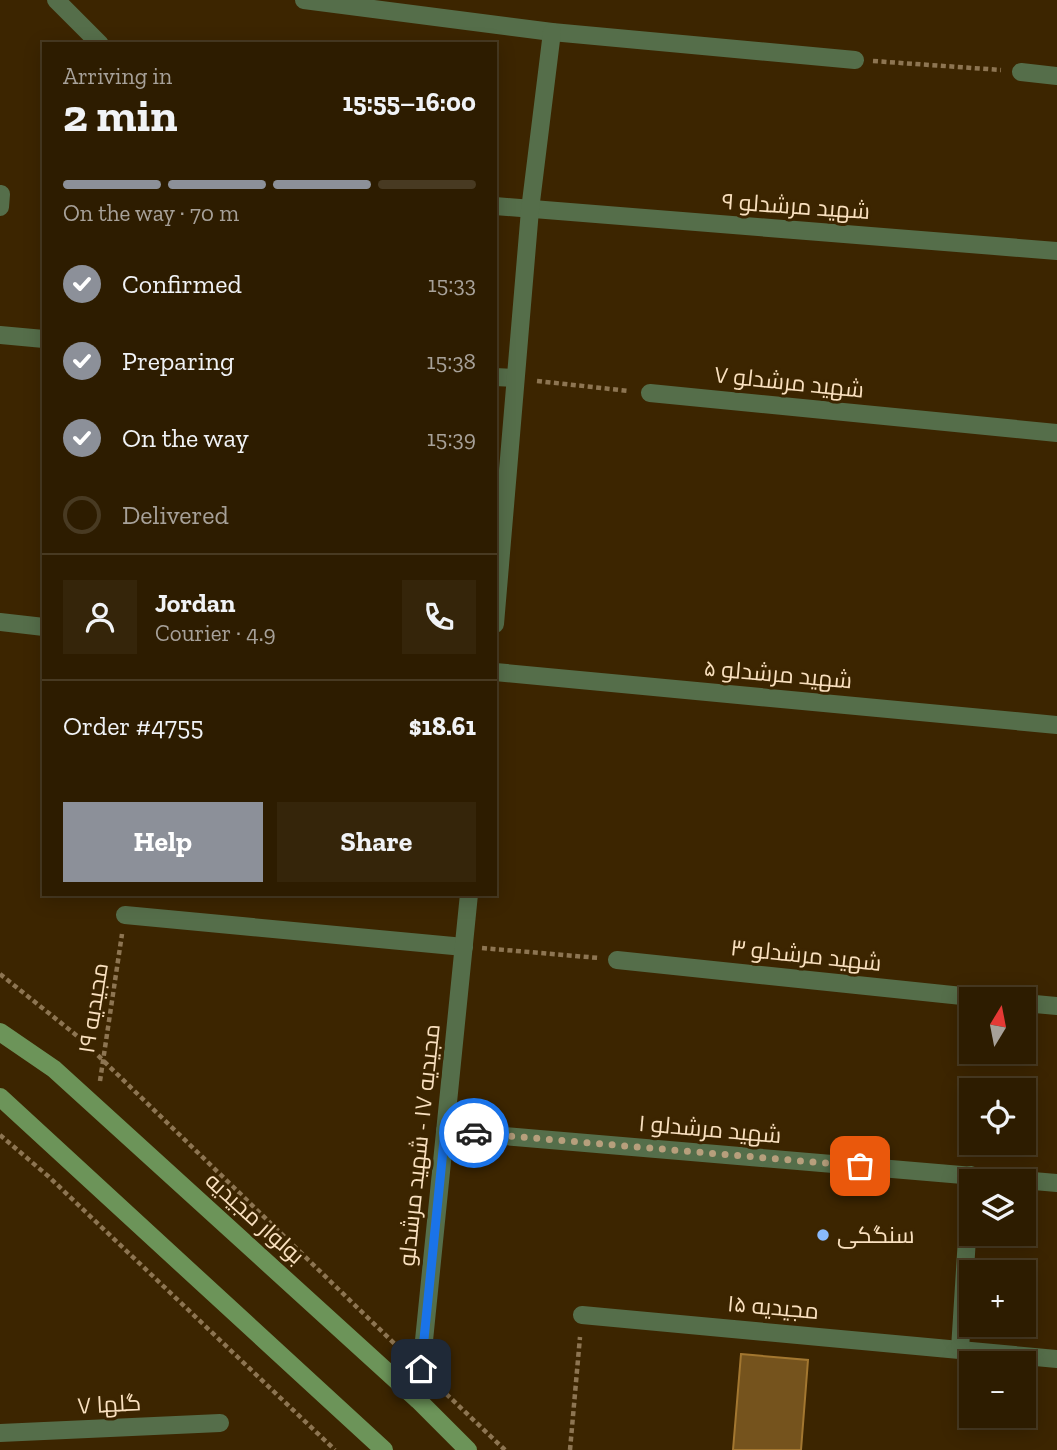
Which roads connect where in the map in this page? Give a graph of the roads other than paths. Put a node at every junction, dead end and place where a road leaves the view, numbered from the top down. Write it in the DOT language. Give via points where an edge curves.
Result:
graph roads {
  1 [pos="56,0"];
  2 [pos="304,1"];
  3 [pos="552,32"];
  4 [pos="98,42"];
  5 [pos="855,60"];
  6 [pos="1021,72"];
  7 [pos="1057,76"];
  8 [pos="497,206"];
  9 [pos="530,210"];
  10 [pos="1057,251"];
  11 [pos="0,335"];
  12 [pos="42,339"];
  13 [pos="497,377"];
  14 [pos="515,378"];
  15 [pos="650,393"];
  16 [pos="1057,433"];
  17 [pos="497,599"];
  18 [pos="0,622"];
  19 [pos="42,626"];
  20 [pos="497,672"];
  21 [pos="1057,725"];
  22 [pos="469,896"];
  23 [pos="125,915"];
  24 [pos="464,947"];
  25 [pos="617,960"];
  26 [pos="959,996"];
  27 [pos="1036,1004"];
  28 [pos="1057,1006"];
  29 [pos="0,1032"];
  30 [pos="0,1097"];
  31 [pos="445,1130"];
  32 [pos="959,1174"];
  33 [pos="1036,1181"];
  34 [pos="1057,1183"];
  35 [pos="967,1246"];
  36 [pos="582,1315"];
  37 [pos="960,1349"];
  38 [pos="1057,1359"];
  39 [pos="418,1400"];
  40 [pos="220,1423"];
  41 [pos="0,1433"];
  42 [pos="384,1450"];
  43 [pos="468,1450"];
  1 -- 4 [label="street"];
  2 -- 3 [label="street"];
  3 -- 5 [label="street"];
  3 -- 9 [label="street"];
  6 -- 7 [label="street"];
  8 -- 9 [label="street, شهید مرشدلو ۹"];
  9 -- 10 [label="street, شهید مرشدلو ۹"];
  9 -- 14 [label="street"];
  11 -- 12 [label="street"];
  13 -- 14 [label="street"];
  14 -- 17 [label="street"];
  15 -- 16 [label="street, شهید مرشدلو ۷"];
  18 -- 19 [label="street"];
  20 -- 21 [label="street, شهید مرشدلو ۵"];
  22 -- 24 [label="street, مجیدیه ۱۷ - شهید مرشدلو"];
  23 -- 24 [label="street"];
  24 -- 31 [label="street, مجیدیه ۱۷ - شهید مرشدلو"];
  25 -- 26 [label="street, شهید مرشدلو ۳"];
  27 -- 28 [label="street"];
  29 -- 39 [label="main road, بولوار مجیدیه" via="54,1069"];
  30 -- 42 [label="main road"];
  31 -- 32 [label="street, شهید مرشدلو ۱"];
  31 -- 39 [label="street, مجیدیه ۱۷ - شهید مرشدلو"];
  33 -- 34 [label="street, شهید مرشدلو ۱"];
  35 -- 37 [label="street"];
  36 -- 37 [label="street, مجیدیه ۱۵"];
  37 -- 38 [label="street, مجیدیه ۱۵"];
  39 -- 43 [label="main road, بولوار مجیدیه"];
  40 -- 41 [label="street, گلها ۷"];
}
